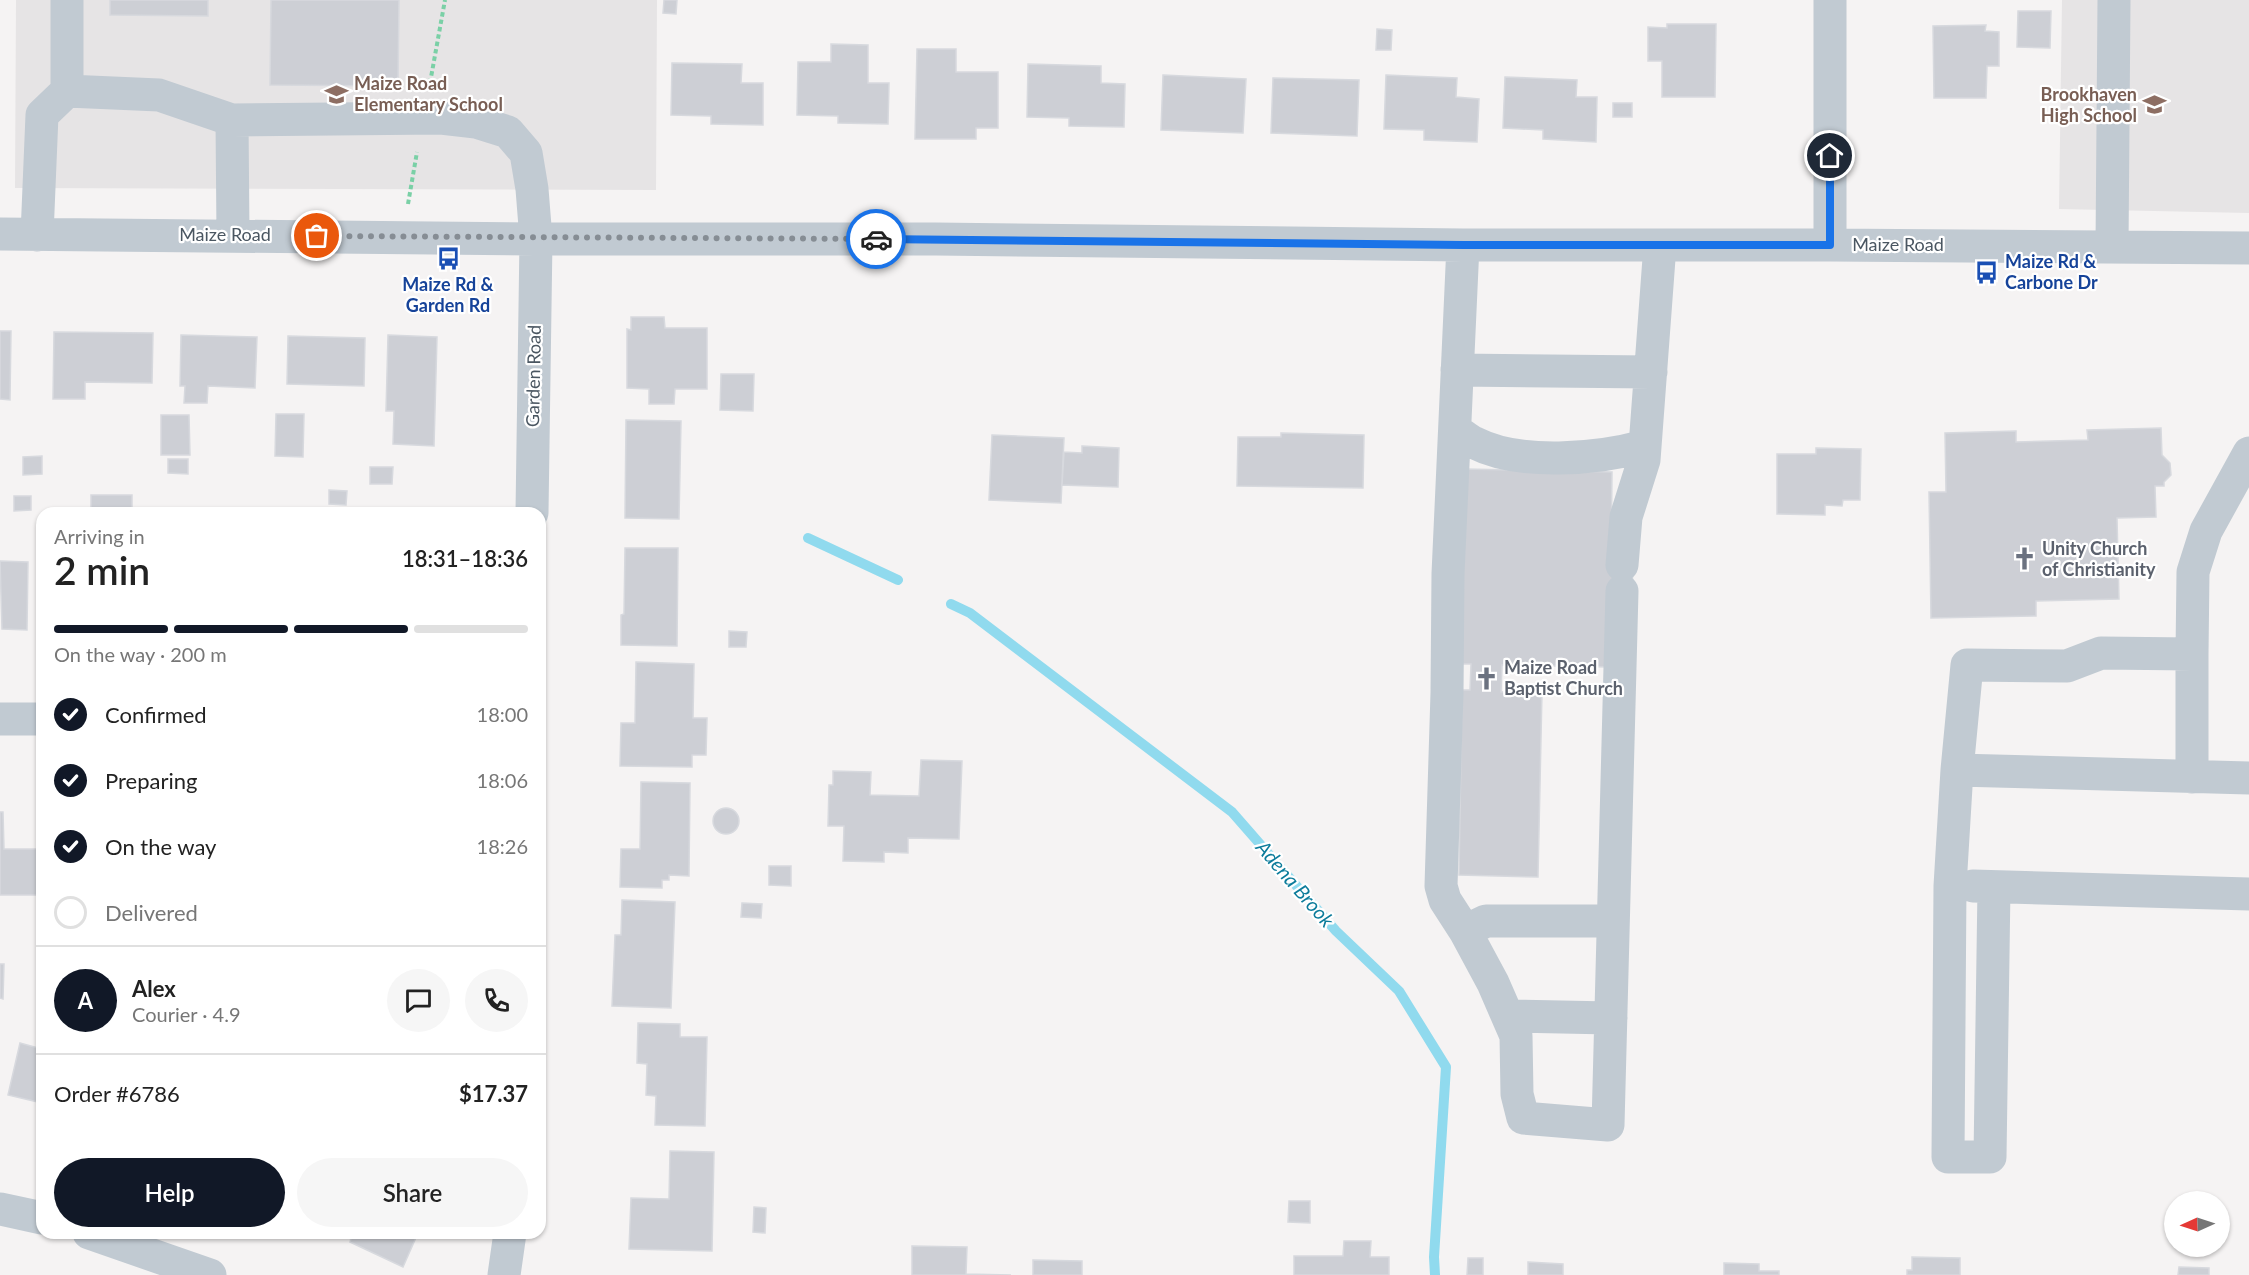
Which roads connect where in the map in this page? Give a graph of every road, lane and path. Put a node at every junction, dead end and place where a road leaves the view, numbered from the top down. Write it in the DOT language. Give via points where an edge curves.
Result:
graph roads {
  1 [pos="67,0"];
  2 [pos="1830,0"];
  3 [pos="2114,0"];
  4 [pos="67,91"];
  5 [pos="232,120"];
  6 [pos="0,234"];
  7 [pos="37,235"];
  8 [pos="233,235"];
  9 [pos="536,238"];
  10 [pos="1463,245"];
  11 [pos="1660,245"];
  12 [pos="1830,245"];
  13 [pos="2112,247"];
  14 [pos="2249,248"];
  15 [pos="1457,370"];
  16 [pos="1651,372"];
  17 [pos="1455,430"];
  18 [pos="1645,446"];
  19 [pos="2249,453"];
  20 [pos="532,507"];
  21 [pos="2192,654"];
  22 [pos="0,719"];
  23 [pos="36,719"];
  24 [pos="1957,770"];
  25 [pos="2192,777"];
  26 [pos="2249,778"];
  27 [pos="1950,886"];
  28 [pos="1994,887"];
  29 [pos="2249,894"];
  30 [pos="1612,921"];
  31 [pos="1465,931"];
  32 [pos="1509,1016"];
  33 [pos="1611,1018"];
  34 [pos="0,1209"];
  35 [pos="36,1217"];
  36 [pos="106,1239"];
  37 [pos="509,1239"];
  38 [pos="210,1275"];
  39 [pos="504,1275"];
  1 -- 4 [label="street"];
  2 -- 12 [label="street"];
  3 -- 13 [label="street"];
  4 -- 5 [label="street, Garden Road" via="159,95"];
  4 -- 7 [label="street" via="42,115"];
  5 -- 8 [label="street"];
  5 -- 9 [label="street, Garden Road" via="441,118 476,122 508,132 526,153"];
  6 -- 7 [label="street, Maize Road"];
  7 -- 8 [label="street, Maize Road"];
  8 -- 9 [label="street, Maize Road"];
  9 -- 10 [label="street, Maize Road"];
  9 -- 20 [label="street, Garden Road"];
  10 -- 11 [label="street, Maize Road"];
  10 -- 15 [label="street"];
  11 -- 12 [label="street, Maize Road"];
  11 -- 16 [label="street"];
  12 -- 13 [label="street, Maize Road"];
  13 -- 14 [label="street, Maize Road"];
  15 -- 16 [label="street"];
  15 -- 17 [label="street"];
  16 -- 18 [label="street"];
  17 -- 18 [label="street" via="1474,443 1529,458 1616,454"];
  17 -- 31 [label="street" via="1441,886 1445,900"];
  18 -- 30 [label="street" via="1626,517"];
  19 -- 21 [label="street" via="2206,531 2193,572"];
  21 -- 24 [label="street" via="2101,653 2067,666 1968,665"];
  21 -- 25 [label="street"];
  22 -- 23 [label="street"];
  24 -- 25 [label="street"];
  24 -- 27 [label="street"];
  25 -- 26 [label="street"];
  27 -- 28 [label="street"];
  27 -- 28 [label="street" via="1947,1157 1990,1157"];
  28 -- 29 [label="street"];
  30 -- 31 [label="street" via="1486,921"];
  30 -- 33 [label="street"];
  31 -- 32 [label="street"];
  32 -- 33 [label="street"];
  32 -- 33 [label="street" via="1516,1036 1516,1094 1523,1118 1608,1125"];
  34 -- 35 [label="street"];
  36 -- 38 [label="street"];
  37 -- 39 [label="street"];
}
